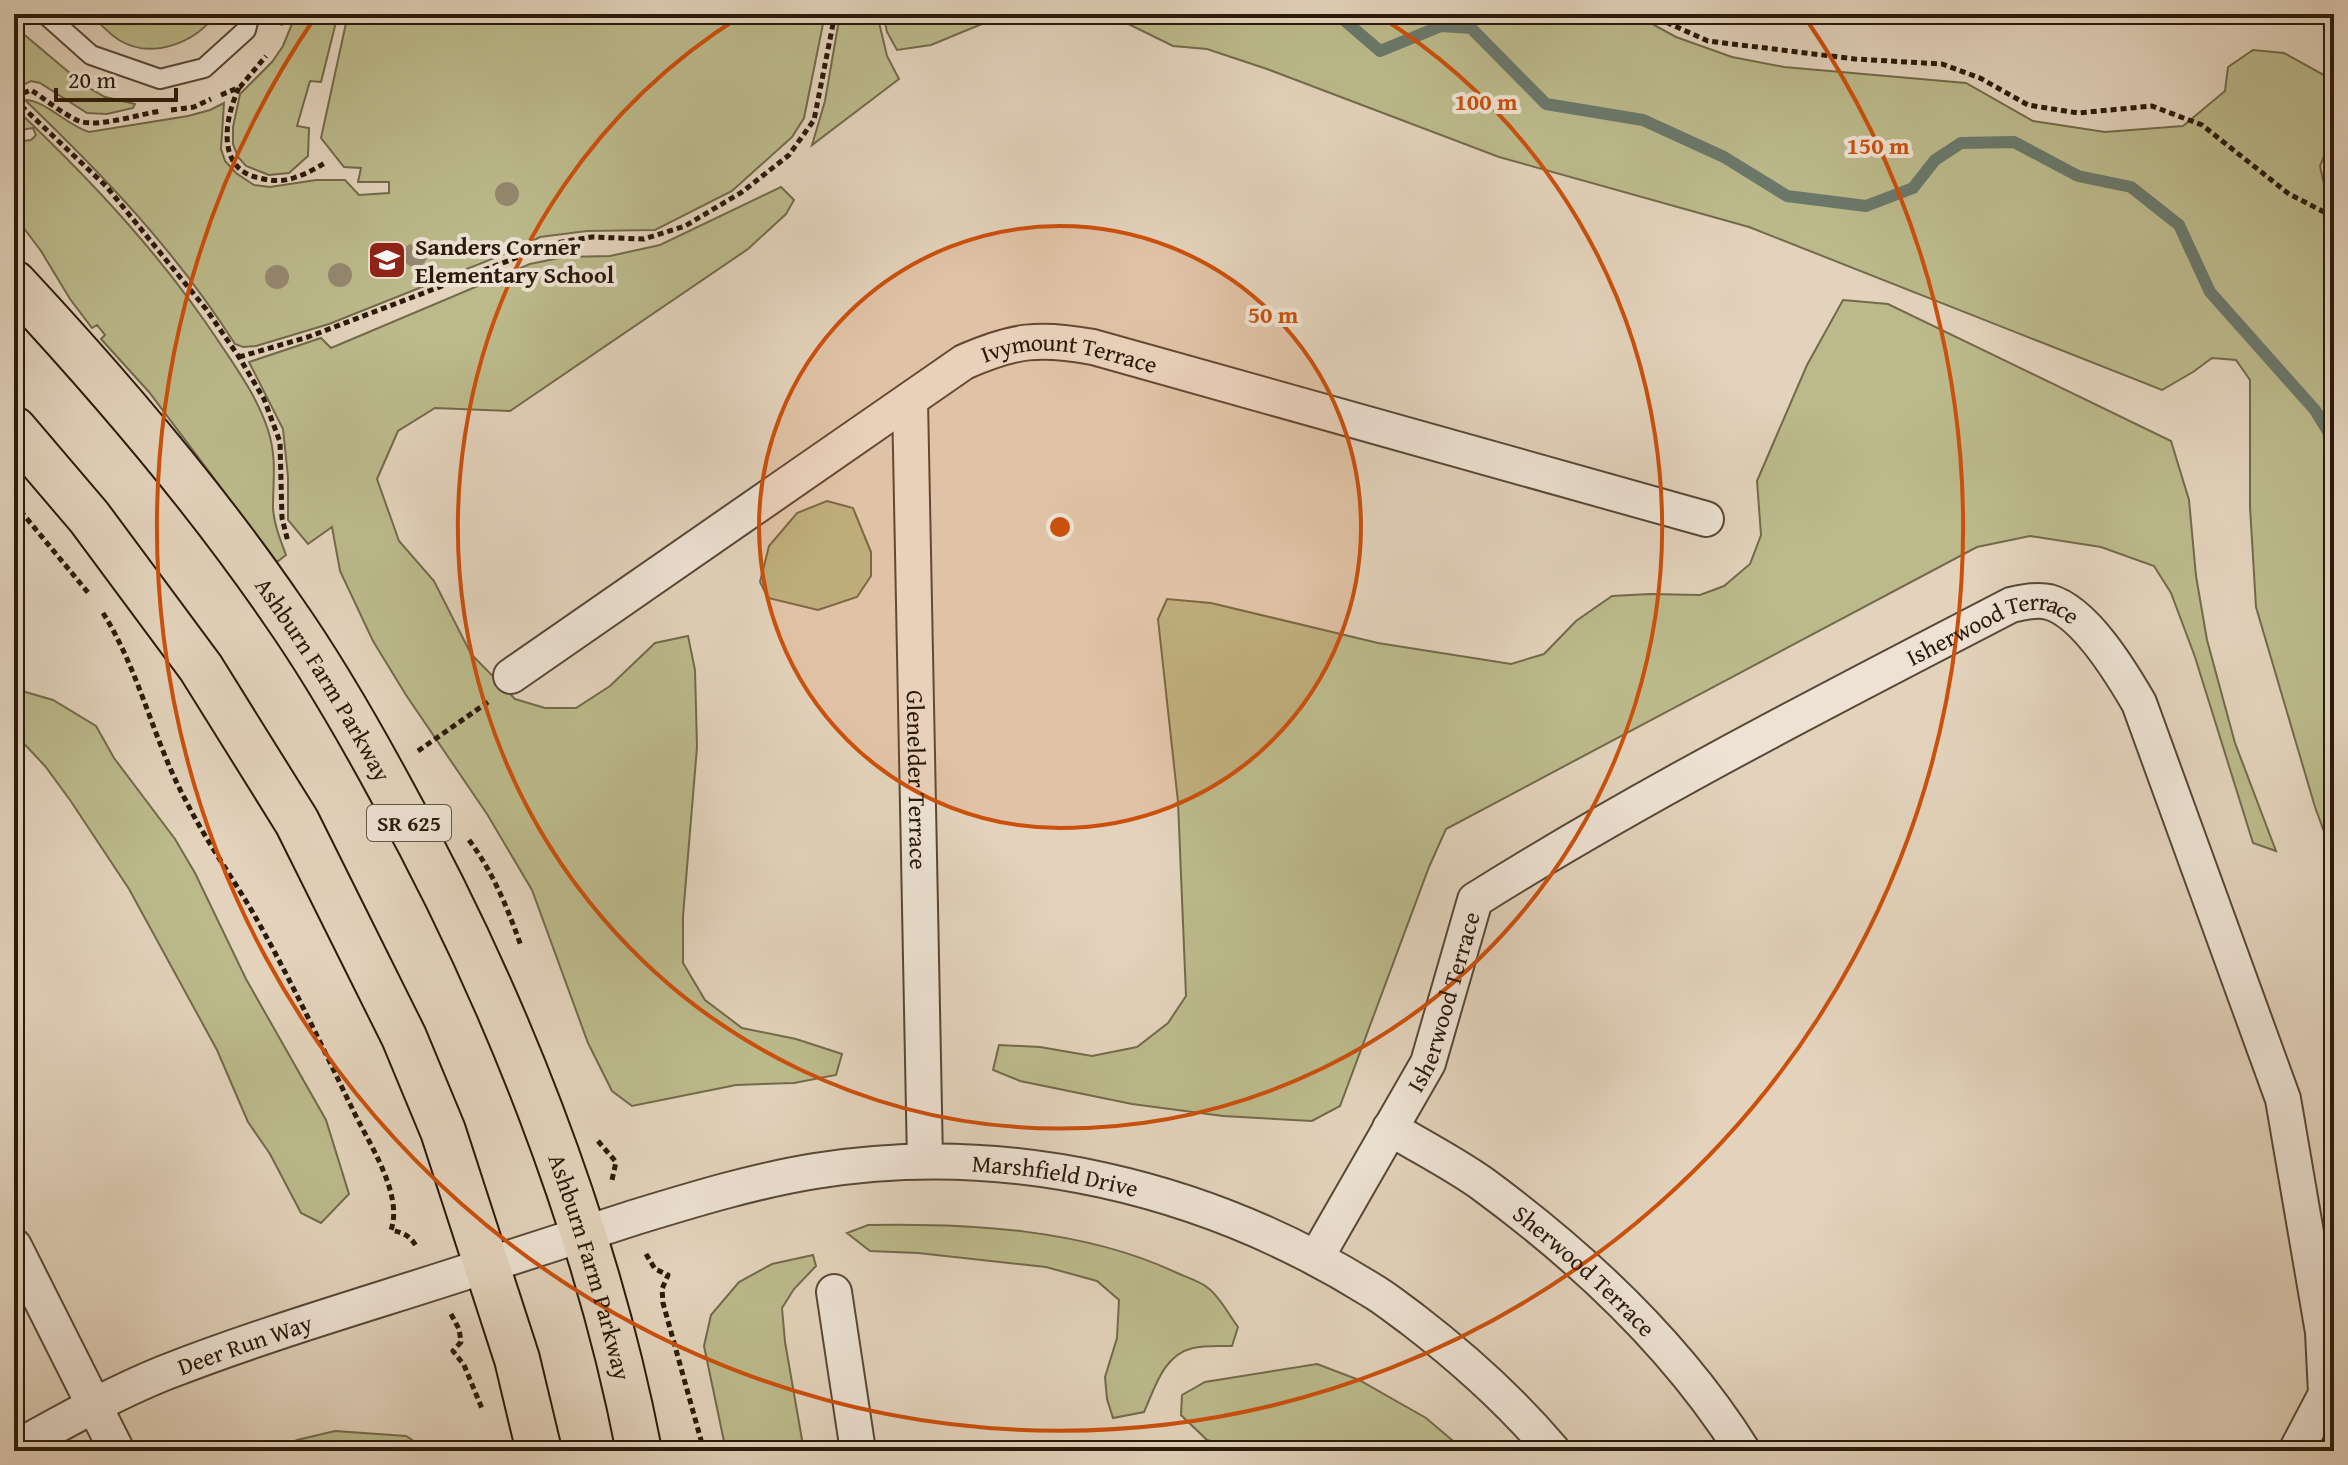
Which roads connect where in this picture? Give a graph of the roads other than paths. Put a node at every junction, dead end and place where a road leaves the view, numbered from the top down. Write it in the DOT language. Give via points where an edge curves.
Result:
graph roads {
  1 [pos="45,14"];
  2 [pos="250,14"];
  3 [pos="14,283"];
  4 [pos="910,400"];
  5 [pos="14,429"];
  6 [pos="1706,519"];
  7 [pos="517,672"];
  8 [pos="1390,1128"];
  9 [pos="925,1161"];
  10 [pos="583,1233"];
  11 [pos="14,1246"];
  12 [pos="1316,1258"];
  13 [pos="488,1265"];
  14 [pos="834,1292"];
  15 [pos="95,1405"];
  16 [pos="14,1449"];
  17 [pos="117,1451"];
  18 [pos="539,1451"];
  19 [pos="639,1451"];
  20 [pos="858,1451"];
  21 [pos="1553,1451"];
  22 [pos="1743,1451"];
  23 [pos="2296,1451"];
  1 -- 2 [label="lane" via="91,55 160,79 204,68 246,30"];
  3 -- 10 [label="main road, Ashburn Farm Parkway / SR 625" via="135,417 207,508 284,611 353,721 472,945"];
  4 -- 6 [label="street, Ivymount Terrace" via="964,362 995,349 1027,341 1060,341"];
  4 -- 7 [label="street, Ivymount Terrace"];
  4 -- 9 [label="street, Glenelder Terrace"];
  5 -- 13 [label="main road" via="89,517 201,668 297,822 404,1037 443,1131"];
  8 -- 12 [label="street, Isherwood Terrace"];
  8 -- 22 [label="street, Sherwood Terrace" via="1481,1183 1559,1243 1688,1374"];
  8 -- 23 [label="street, Isherwood Terrace" via="1428,1063 1475,900 1797,716 2011,605 2048,602 2073,614 2117,666 2139,703 2283,1099 2323,1332 2326,1394"];
  9 -- 10 [label="street, Marshfield Drive" via="815,1171 732,1188"];
  9 -- 12 [label="street, Marshfield Drive" via="1010,1165 1094,1177 1175,1198 1254,1227"];
  10 -- 13 [label="street, Marshfield Drive"];
  10 -- 19 [label="main road, Ashburn Farm Parkway / SR 625"];
  11 -- 15 [label="street"];
  12 -- 21 [label="street, Marshfield Drive" via="1375,1292 1438,1339 1500,1392"];
  13 -- 15 [label="street, Deer Run Way" via="165,1373"];
  13 -- 18 [label="main road"];
  14 -- 20 [label="street"];
  15 -- 16 [label="street, Deer Run Way"];
  15 -- 17 [label="street"];
}
